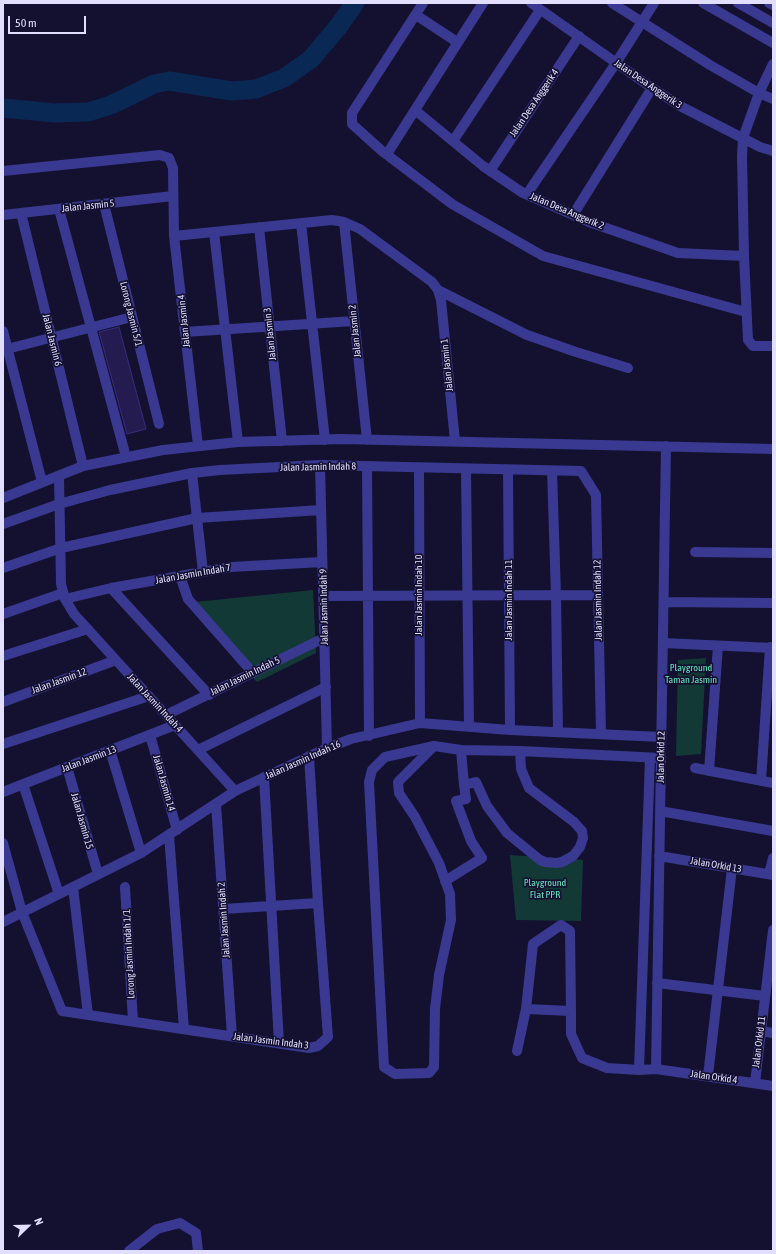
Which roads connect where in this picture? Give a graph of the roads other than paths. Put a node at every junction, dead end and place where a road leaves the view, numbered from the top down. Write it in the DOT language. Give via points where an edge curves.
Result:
graph roads {
  1 [pos="423,3"];
  2 [pos="483,3"];
  3 [pos="531,3"];
  4 [pos="612,3"];
  5 [pos="654,3"];
  6 [pos="703,3"];
  7 [pos="738,3"];
  8 [pos="769,3"];
  9 [pos="773,5"];
  10 [pos="540,10"];
  11 [pos="416,15"];
  12 [pos="642,22"];
  13 [pos="773,23"];
  14 [pos="579,36"];
  15 [pos="457,42"];
  16 [pos="773,43"];
  17 [pos="616,63"];
  18 [pos="773,64"];
  19 [pos="652,88"];
  20 [pos="759,93"];
  21 [pos="773,99"];
  22 [pos="415,110"];
  23 [pos="743,138"];
  24 [pos="452,141"];
  25 [pos="773,151"];
  26 [pos="387,154"];
  27 [pos="490,170"];
  28 [pos="3,171"];
  29 [pos="527,194"];
  30 [pos="173,196"];
  31 [pos="104,204"];
  32 [pos="59,209"];
  33 [pos="21,213"];
  34 [pos="3,215"];
  35 [pos="573,215"];
  36 [pos="344,222"];
  37 [pos="302,223"];
  38 [pos="259,227"];
  39 [pos="214,232"];
  40 [pos="174,236"];
  41 [pos="744,256"];
  42 [pos="438,290"];
  43 [pos="746,312"];
  44 [pos="132,317"];
  45 [pos="354,321"];
  46 [pos="312,324"];
  47 [pos="269,326"];
  48 [pos="91,327"];
  49 [pos="225,330"];
  50 [pos="3,331"];
  51 [pos="185,332"];
  52 [pos="51,338"];
  53 [pos="773,346"];
  54 [pos="5,349"];
  55 [pos="628,368"];
  56 [pos="159,424"];
  57 [pos="325,440"];
  58 [pos="367,440"];
  59 [pos="282,441"];
  60 [pos="455,441"];
  61 [pos="238,442"];
  62 [pos="198,446"];
  63 [pos="666,446"];
  64 [pos="773,449"];
  65 [pos="126,457"];
  66 [pos="83,466"];
  67 [pos="320,466"];
  68 [pos="367,467"];
  69 [pos="419,468"];
  70 [pos="466,469"];
  71 [pos="508,470"];
  72 [pos="552,471"];
  73 [pos="581,471"];
  74 [pos="192,473"];
  75 [pos="59,476"];
  76 [pos="42,482"];
  77 [pos="3,498"];
  78 [pos="59,504"];
  79 [pos="321,510"];
  80 [pos="197,518"];
  81 [pos="3,524"];
  82 [pos="61,548"];
  83 [pos="695,552"];
  84 [pos="773,553"];
  85 [pos="322,562"];
  86 [pos="3,568"];
  87 [pos="203,572"];
  88 [pos="180,576"];
  89 [pos="111,588"];
  90 [pos="467,595"];
  91 [pos="509,595"];
  92 [pos="556,595"];
  93 [pos="598,595"];
  94 [pos="64,596"];
  95 [pos="323,596"];
  96 [pos="368,596"];
  97 [pos="419,596"];
  98 [pos="664,602"];
  99 [pos="773,603"];
  100 [pos="3,614"];
  101 [pos="88,630"];
  102 [pos="324,638"];
  103 [pos="663,643"];
  104 [pos="718,646"];
  105 [pos="771,648"];
  106 [pos="3,656"];
  107 [pos="116,660"];
  108 [pos="253,673"];
  109 [pos="326,687"];
  110 [pos="209,694"];
  111 [pos="149,696"];
  112 [pos="3,702"];
  113 [pos="166,715"];
  114 [pos="420,723"];
  115 [pos="175,725"];
  116 [pos="469,727"];
  117 [pos="510,730"];
  118 [pos="558,732"];
  119 [pos="601,734"];
  120 [pos="150,735"];
  121 [pos="369,736"];
  122 [pos="661,737"];
  123 [pos="3,744"];
  124 [pos="434,746"];
  125 [pos="327,748"];
  126 [pos="110,750"];
  127 [pos="198,750"];
  128 [pos="461,750"];
  129 [pos="520,751"];
  130 [pos="310,756"];
  131 [pos="650,758"];
  132 [pos="661,758"];
  133 [pos="67,767"];
  134 [pos="695,768"];
  135 [pos="708,771"];
  136 [pos="264,777"];
  137 [pos="761,781"];
  138 [pos="773,783"];
  139 [pos="23,784"];
  140 [pos="464,784"];
  141 [pos="236,791"];
  142 [pos="3,792"];
  143 [pos="216,804"];
  144 [pos="660,811"];
  145 [pos="773,831"];
  146 [pos="173,833"];
  147 [pos="3,843"];
  148 [pos="141,853"];
  149 [pos="659,856"];
  150 [pos="773,858"];
  151 [pos="732,868"];
  152 [pos="98,874"];
  153 [pos="646,874"];
  154 [pos="659,875"];
  155 [pos="771,875"];
  156 [pos="445,881"];
  157 [pos="73,887"];
  158 [pos="125,887"];
  159 [pos="645,888"];
  160 [pos="658,889"];
  161 [pos="59,894"];
  162 [pos="318,903"];
  163 [pos="271,906"];
  164 [pos="223,909"];
  165 [pos="22,912"];
  166 [pos="3,922"];
  167 [pos="773,930"];
  168 [pos="657,983"];
  169 [pos="770,985"];
  170 [pos="718,990"];
  171 [pos="765,996"];
  172 [pos="526,1009"];
  173 [pos="571,1011"];
  174 [pos="88,1015"];
  175 [pos="133,1021"];
  176 [pos="184,1029"];
  177 [pos="761,1031"];
  178 [pos="773,1033"];
  179 [pos="232,1036"];
  180 [pos="279,1043"];
  181 [pos="517,1051"];
  182 [pos="656,1069"];
  183 [pos="639,1070"];
  184 [pos="708,1076"];
  185 [pos="755,1083"];
  186 [pos="773,1086"];
  187 [pos="129,1251"];
  188 [pos="198,1251"];
  1 -- 11 [label="street"];
  2 -- 15 [label="street"];
  3 -- 10 [label="street, Jalan Desa Anggerik 3"];
  4 -- 12 [label="street"];
  5 -- 12 [label="street"];
  6 -- 16 [label="street"];
  7 -- 13 [label="street"];
  8 -- 9 [label="street"];
  10 -- 14 [label="street, Jalan Desa Anggerik 3"];
  10 -- 24 [label="street"];
  11 -- 15 [label="street"];
  11 -- 26 [label="street" via="352,113 352,124"];
  12 -- 17 [label="street"];
  12 -- 20 [label="street"];
  14 -- 17 [label="street, Jalan Desa Anggerik 3"];
  14 -- 27 [label="street, Jalan Desa Anggerik 4"];
  15 -- 22 [label="street"];
  17 -- 19 [label="street, Jalan Desa Anggerik 3"];
  17 -- 29 [label="street"];
  18 -- 20 [label="street"];
  19 -- 23 [label="street, Jalan Desa Anggerik 3" via="682,107"];
  19 -- 35 [label="street"];
  20 -- 21 [label="street"];
  20 -- 23 [label="street"];
  22 -- 24 [label="street, Jalan Desa Anggerik 2"];
  22 -- 26 [label="street"];
  23 -- 25 [label="street, Jalan Desa Anggerik 3"];
  23 -- 41 [label="street"];
  24 -- 27 [label="street, Jalan Desa Anggerik 2"];
  26 -- 43 [label="street" via="452,204 543,256"];
  27 -- 29 [label="street, Jalan Desa Anggerik 2"];
  28 -- 30 [label="street, Jalan Jasmin 4" via="160,155 168,158 173,168"];
  29 -- 35 [label="street, Jalan Desa Anggerik 2"];
  30 -- 31 [label="street, Jalan Jasmin 5"];
  30 -- 40 [label="street, Jalan Jasmin 4"];
  31 -- 32 [label="street, Jalan Jasmin 5"];
  31 -- 44 [label="street, Lorong Jasmin 5/1"];
  32 -- 33 [label="street, Jalan Jasmin 5"];
  32 -- 48 [label="street"];
  33 -- 34 [label="street, Jalan Jasmin 5"];
  33 -- 52 [label="street, Jalan Jasmin 6"];
  35 -- 41 [label="street, Jalan Desa Anggerik 2" via="678,253"];
  36 -- 37 [label="street" via="332,220"];
  36 -- 42 [label="street" via="360,229 432,282"];
  36 -- 45 [label="street, Jalan Jasmin 2"];
  37 -- 38 [label="street"];
  37 -- 46 [label="street"];
  38 -- 39 [label="street"];
  38 -- 47 [label="street, Jalan Jasmin 3"];
  39 -- 40 [label="street"];
  39 -- 49 [label="street"];
  40 -- 51 [label="street, Jalan Jasmin 4"];
  41 -- 43 [label="street"];
  42 -- 55 [label="street" via="528,334"];
  42 -- 60 [label="street, Jalan Jasmin 1"];
  43 -- 53 [label="street" via="748,340 753,346"];
  44 -- 48 [label="street"];
  44 -- 56 [label="street, Lorong Jasmin 5/1"];
  45 -- 46 [label="street"];
  45 -- 58 [label="street, Jalan Jasmin 2"];
  46 -- 47 [label="street"];
  46 -- 57 [label="street"];
  47 -- 49 [label="street"];
  47 -- 59 [label="street, Jalan Jasmin 3"];
  48 -- 52 [label="street"];
  48 -- 65 [label="street"];
  49 -- 51 [label="street"];
  49 -- 61 [label="street"];
  50 -- 54 [label="street"];
  51 -- 62 [label="street, Jalan Jasmin 4"];
  52 -- 54 [label="street"];
  52 -- 66 [label="street, Jalan Jasmin 6"];
  54 -- 76 [label="street"];
  57 -- 58 [label="street"];
  57 -- 59 [label="street"];
  58 -- 60 [label="street"];
  59 -- 61 [label="street"];
  60 -- 63 [label="street"];
  61 -- 62 [label="street"];
  62 -- 65 [label="street"];
  63 -- 64 [label="street"];
  63 -- 98 [label="street, Jalan Orkid 12"];
  65 -- 66 [label="street"];
  66 -- 75 [label="street"];
  67 -- 68 [label="street, Jalan Jasmin Indah 8"];
  67 -- 74 [label="street, Jalan Jasmin Indah 8"];
  67 -- 79 [label="street, Jalan Jasmin Indah 9"];
  68 -- 69 [label="street, Jalan Jasmin Indah 8"];
  68 -- 96 [label="street"];
  69 -- 70 [label="street, Jalan Jasmin Indah 8"];
  69 -- 97 [label="street, Jalan Jasmin Indah 10"];
  70 -- 71 [label="street, Jalan Jasmin Indah 8"];
  70 -- 90 [label="street"];
  71 -- 72 [label="street, Jalan Jasmin Indah 8"];
  71 -- 91 [label="street, Jalan Jasmin Indah 11"];
  72 -- 73 [label="street, Jalan Jasmin Indah 8"];
  72 -- 92 [label="street"];
  73 -- 93 [label="street, Jalan Jasmin Indah 12" via="596,495"];
  74 -- 78 [label="street, Jalan Jasmin Indah 8" via="110,490"];
  74 -- 80 [label="street"];
  75 -- 76 [label="street"];
  75 -- 78 [label="street"];
  76 -- 77 [label="street"];
  78 -- 81 [label="street, Jalan Jasmin Indah 8"];
  78 -- 82 [label="street"];
  79 -- 80 [label="street"];
  79 -- 85 [label="street, Jalan Jasmin Indah 9"];
  80 -- 82 [label="street"];
  80 -- 87 [label="street"];
  82 -- 86 [label="street"];
  82 -- 94 [label="street"];
  83 -- 84 [label="street"];
  85 -- 87 [label="street, Jalan Jasmin Indah 7" via="231,567"];
  85 -- 95 [label="street, Jalan Jasmin Indah 9"];
  87 -- 88 [label="street, Jalan Jasmin Indah 7"];
  88 -- 89 [label="street, Jalan Jasmin Indah 7"];
  88 -- 108 [label="street" via="188,599"];
  89 -- 94 [label="street, Jalan Jasmin Indah 7"];
  89 -- 110 [label="street"];
  90 -- 91 [label="street"];
  90 -- 97 [label="street"];
  90 -- 116 [label="street"];
  91 -- 92 [label="street"];
  91 -- 117 [label="street, Jalan Jasmin Indah 11"];
  92 -- 93 [label="street"];
  92 -- 118 [label="street"];
  93 -- 119 [label="street, Jalan Jasmin Indah 12"];
  94 -- 100 [label="street, Jalan Jasmin Indah 7"];
  94 -- 101 [label="street, Jalan Jasmin Indah 4" via="74,614"];
  95 -- 96 [label="street"];
  95 -- 102 [label="street, Jalan Jasmin Indah 9"];
  96 -- 97 [label="street"];
  96 -- 121 [label="street"];
  97 -- 114 [label="street, Jalan Jasmin Indah 10"];
  98 -- 99 [label="street"];
  98 -- 103 [label="street, Jalan Orkid 12"];
  101 -- 106 [label="street"];
  101 -- 107 [label="street, Jalan Jasmin Indah 4"];
  102 -- 108 [label="street, Jalan Jasmin Indah 5"];
  102 -- 109 [label="street, Jalan Jasmin Indah 9"];
  103 -- 104 [label="street"];
  103 -- 122 [label="street, Jalan Orkid 12"];
  104 -- 105 [label="street"];
  104 -- 135 [label="street"];
  105 -- 137 [label="street"];
  107 -- 111 [label="street, Jalan Jasmin Indah 4"];
  107 -- 112 [label="street, Jalan Jasmin 12"];
  108 -- 110 [label="street, Jalan Jasmin Indah 5"];
  109 -- 125 [label="street, Jalan Jasmin Indah 9"];
  109 -- 127 [label="street"];
  110 -- 113 [label="street, Jalan Jasmin Indah 5"];
  111 -- 113 [label="street, Jalan Jasmin Indah 4"];
  111 -- 123 [label="street"];
  113 -- 115 [label="street, Jalan Jasmin Indah 4"];
  114 -- 116 [label="street, Jalan Jasmin Indah 16"];
  114 -- 121 [label="street, Jalan Jasmin Indah 16"];
  115 -- 120 [label="street, Jalan Jasmin 13"];
  115 -- 127 [label="street, Jalan Jasmin Indah 4"];
  116 -- 117 [label="street, Jalan Jasmin Indah 16"];
  117 -- 118 [label="street, Jalan Jasmin Indah 16"];
  118 -- 119 [label="street, Jalan Jasmin Indah 16"];
  119 -- 122 [label="street, Jalan Jasmin Indah 16"];
  120 -- 126 [label="street, Jalan Jasmin 13"];
  120 -- 146 [label="street, Jalan Jasmin 14"];
  121 -- 125 [label="street, Jalan Jasmin Indah 16"];
  122 -- 132 [label="street, Jalan Orkid 12"];
  124 -- 128 [label="street"];
  124 -- 156 [label="street" via="398,782 399,794 416,817"];
  124 -- 156 [label="street" via="385,757 372,770 369,782 384,1068 395,1074 428,1073 434,1067 434,1009 451,920 450,894"];
  125 -- 130 [label="street, Jalan Jasmin Indah 16"];
  126 -- 133 [label="street, Jalan Jasmin 13"];
  126 -- 148 [label="street"];
  127 -- 141 [label="street, Jalan Jasmin Indah 4"];
  128 -- 129 [label="street"];
  128 -- 140 [label="street"];
  129 -- 131 [label="street"];
  129 -- 140 [label="street" via="520,769 528,788 574,822 582,831 580,847 573,856 557,863 540,860 507,834 487,806 476,782"];
  130 -- 136 [label="street, Jalan Jasmin Indah 16"];
  130 -- 162 [label="street, Jalan Jasmin Indah 3"];
  131 -- 132 [label="street"];
  131 -- 153 [label="street"];
  132 -- 144 [label="street, Jalan Orkid 12"];
  133 -- 139 [label="street, Jalan Jasmin 13"];
  133 -- 152 [label="street, Jalan Jasmin 15"];
  134 -- 135 [label="street"];
  135 -- 137 [label="street"];
  136 -- 141 [label="street, Jalan Jasmin Indah 16"];
  136 -- 163 [label="street"];
  137 -- 138 [label="street"];
  139 -- 142 [label="street, Jalan Jasmin 13"];
  139 -- 161 [label="street"];
  140 -- 156 [label="street" via="466,798 456,801 471,841 482,858"];
  141 -- 143 [label="street, Jalan Jasmin Indah 16"];
  143 -- 146 [label="street, Jalan Jasmin Indah 16"];
  143 -- 164 [label="street, Jalan Jasmin Indah 2"];
  144 -- 145 [label="street"];
  144 -- 149 [label="street, Jalan Orkid 12"];
  146 -- 148 [label="street, Jalan Jasmin Indah 16"];
  146 -- 176 [label="street, Jalan Jasmin 14"];
  147 -- 165 [label="street"];
  148 -- 152 [label="street, Jalan Jasmin Indah 16"];
  149 -- 151 [label="street, Jalan Orkid 13"];
  149 -- 154 [label="street, Jalan Orkid 12"];
  150 -- 155 [label="street"];
  151 -- 155 [label="street, Jalan Orkid 13"];
  151 -- 170 [label="street"];
  152 -- 157 [label="street, Jalan Jasmin Indah 16"];
  153 -- 154 [label="street"];
  153 -- 159 [label="street"];
  154 -- 160 [label="street, Jalan Orkid 12"];
  157 -- 161 [label="street, Jalan Jasmin Indah 16"];
  157 -- 174 [label="street"];
  158 -- 175 [label="street, Lorong Jasmin Indah 1/1"];
  159 -- 160 [label="street"];
  159 -- 183 [label="street"];
  160 -- 168 [label="street, Jalan Orkid 12"];
  161 -- 165 [label="street, Jalan Jasmin Indah 16"];
  162 -- 163 [label="street"];
  162 -- 180 [label="street, Jalan Jasmin Indah 3" via="328,1037 318,1046 309,1048"];
  163 -- 164 [label="street"];
  163 -- 180 [label="street"];
  164 -- 179 [label="street, Jalan Jasmin Indah 2"];
  165 -- 166 [label="street, Jalan Jasmin Indah 16"];
  165 -- 174 [label="street, Jalan Jasmin Indah 3" via="62,1011"];
  167 -- 169 [label="street, Jalan Orkid 11"];
  168 -- 170 [label="street"];
  168 -- 182 [label="street, Jalan Orkid 12"];
  169 -- 171 [label="street, Jalan Orkid 11"];
  170 -- 171 [label="street"];
  170 -- 184 [label="street"];
  171 -- 177 [label="street, Jalan Orkid 11"];
  172 -- 173 [label="street"];
  172 -- 173 [label="street, Jalan Orkid 4" via="533,944 561,925 570,931"];
  172 -- 181 [label="street"];
  173 -- 183 [label="street, Jalan Orkid 4" via="571,1034 582,1058 607,1068"];
  174 -- 175 [label="street, Jalan Jasmin Indah 3"];
  175 -- 176 [label="street, Jalan Jasmin Indah 3"];
  176 -- 179 [label="street, Jalan Jasmin Indah 3"];
  177 -- 178 [label="street"];
  177 -- 185 [label="street, Jalan Orkid 11"];
  179 -- 180 [label="street, Jalan Jasmin Indah 3"];
  182 -- 183 [label="street, Jalan Orkid 4"];
  182 -- 184 [label="street, Jalan Orkid 4"];
  184 -- 185 [label="street, Jalan Orkid 4"];
  185 -- 186 [label="street, Jalan Orkid 4"];
  187 -- 188 [label="street" via="157,1229 180,1223 196,1233"];
}
